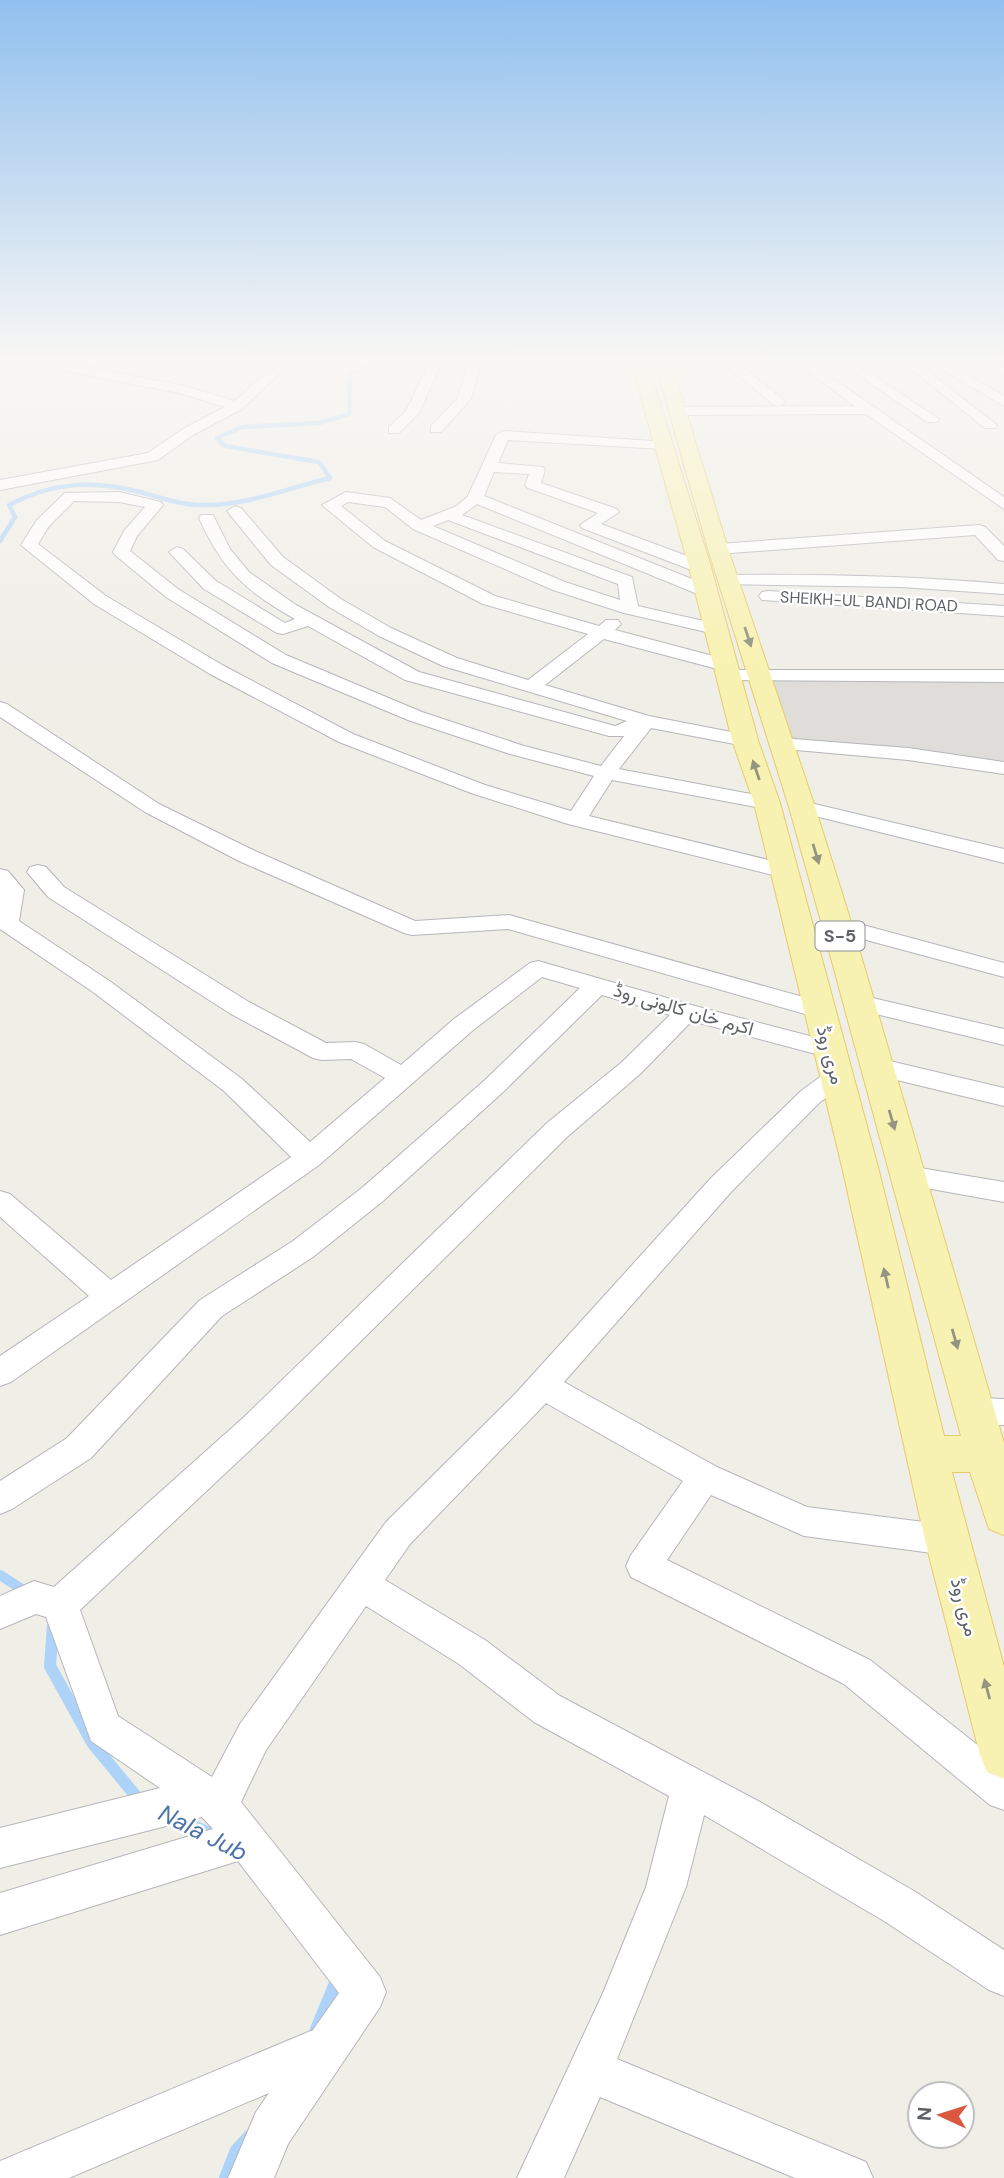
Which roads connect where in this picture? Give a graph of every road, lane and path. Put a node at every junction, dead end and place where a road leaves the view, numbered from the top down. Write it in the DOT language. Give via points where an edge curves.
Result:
graph roads {
  1 [pos="117,464"];
  2 [pos="489,464"];
  3 [pos="670,464"];
  4 [pos="689,464"];
  5 [pos="947,464"];
  6 [pos="487,467"];
  7 [pos="0,485"];
  8 [pos="475,498"];
  9 [pos="1004,505"];
  10 [pos="235,510"];
  11 [pos="448,515"];
  12 [pos="206,518"];
  13 [pos="419,526"];
  14 [pos="1004,529"];
  15 [pos="979,530"];
  16 [pos="177,552"];
  17 [pos="1004,556"];
  18 [pos="709,558"];
  19 [pos="723,589"];
  20 [pos="1004,589"];
  21 [pos="629,609"];
  22 [pos="1004,611"];
  23 [pos="310,620"];
  24 [pos="715,629"];
  25 [pos="603,633"];
  26 [pos="726,670"];
  27 [pos="760,675"];
  28 [pos="1004,676"];
  29 [pos="532,686"];
  30 [pos="0,708"];
  31 [pos="646,721"];
  32 [pos="745,740"];
  33 [pos="781,744"];
  34 [pos="1004,768"];
  35 [pos="606,773"];
  36 [pos="768,803"];
  37 [pos="802,807"];
  38 [pos="576,818"];
  39 [pos="1004,856"];
  40 [pos="785,871"];
  41 [pos="38,872"];
  42 [pos="0,876"];
  43 [pos="837,925"];
  44 [pos="1004,970"];
  45 [pos="599,984"];
  46 [pos="860,1003"];
  47 [pos="819,1010"];
  48 [pos="687,1012"];
  49 [pos="1004,1037"];
  50 [pos="834,1064"];
  51 [pos="877,1067"];
  52 [pos="403,1077"];
  53 [pos="1004,1097"];
  54 [pos="309,1158"];
  55 [pos="908,1176"];
  56 [pos="1004,1192"];
  57 [pos="0,1201"];
  58 [pos="110,1297"];
  59 [pos="0,1373"];
  60 [pos="542,1385"];
  61 [pos="990,1411"];
  62 [pos="928,1454"];
  63 [pos="987,1454"];
  64 [pos="705,1477"];
  65 [pos="0,1499"];
  66 [pos="1004,1516"];
  67 [pos="947,1540"];
  68 [pos="361,1584"];
  69 [pos="60,1605"];
  70 [pos="0,1613"];
  71 [pos="1004,1755"];
  72 [pos="691,1786"];
  73 [pos="1004,1791"];
  74 [pos="213,1800"];
  75 [pos="246,1839"];
  76 [pos="0,1848"];
  77 [pos="0,1914"];
  78 [pos="1004,1975"];
  79 [pos="328,2046"];
  80 [pos="590,2070"];
  81 [pos="14,2178"];
  82 [pos="251,2178"];
  83 [pos="540,2178"];
  84 [pos="850,2178"];
  1 -- 7 [label="street"];
  2 -- 6 [label="street"];
  3 -- 18 [label="main road, مری روڈ / S-5"];
  4 -- 18 [label="main road, مری روڈ / S-5"];
  5 -- 9 [label="street"];
  6 -- 8 [label="street"];
  6 -- 18 [label="street" via="538,470 533,485 611,512 588,525"];
  8 -- 11 [label="street"];
  8 -- 19 [label="street"];
  10 -- 29 [label="street" via="277,561 345,609 450,662"];
  11 -- 13 [label="street"];
  11 -- 21 [label="street" via="626,581"];
  12 -- 23 [label="street" via="222,550 243,576"];
  13 -- 21 [label="street" via="559,586"];
  13 -- 25 [label="street" via="390,503 346,497 330,505 379,544 489,600"];
  14 -- 15 [label="street"];
  15 -- 17 [label="street"];
  15 -- 18 [label="street"];
  16 -- 23 [label="street" via="210,585 283,629"];
  18 -- 19 [label="main road, مری روڈ / S-5"];
  19 -- 20 [label="street" via="835,579"];
  19 -- 22 [label="street, SHEIKH-UL BANDI ROAD"];
  19 -- 24 [label="main road, مری روڈ / S-5"];
  19 -- 27 [label="main road, مری روڈ / S-5, one-way"];
  21 -- 24 [label="street"];
  21 -- 25 [label="street"];
  23 -- 31 [label="street" via="412,676 616,732"];
  24 -- 26 [label="main road, مری روڈ / S-5"];
  25 -- 26 [label="street"];
  25 -- 29 [label="street"];
  26 -- 27 [label="street"];
  26 -- 32 [label="main road, مری روڈ / S-5"];
  27 -- 28 [label="street"];
  27 -- 33 [label="main road, مری روڈ / S-5"];
  29 -- 31 [label="street"];
  30 -- 47 [label="street" via="152,808 247,856 412,928 509,922"];
  31 -- 32 [label="street"];
  31 -- 35 [label="street"];
  36 -- 32 [label="main road, مری روڈ / S-5, one-way"];
  33 -- 34 [label="street" via="908,754"];
  33 -- 37 [label="main road, مری روڈ / S-5"];
  35 -- 36 [label="street"];
  35 -- 38 [label="street"];
  35 -- 38 [label="street" via="415,716 279,659 172,593 121,552 155,505 119,497 70,496 29,545 109,606 345,738 478,789"];
  36 -- 40 [label="main road, مری روڈ / S-5"];
  37 -- 39 [label="street"];
  37 -- 43 [label="main road, مری روڈ / S-5, one-way"];
  38 -- 40 [label="street"];
  40 -- 47 [label="main road, مری روڈ / S-5"];
  41 -- 52 [label="street" via="56,892 240,1008 322,1052 355,1050"];
  42 -- 54 [label="street" via="13,890 7,923 103,987 233,1084"];
  43 -- 44 [label="street"];
  43 -- 46 [label="main road, مری روڈ / S-5"];
  45 -- 48 [label="street, اکرم خان کالونی روڈ"];
  45 -- 52 [label="street, اکرم خان کالونی روڈ" via="538,968"];
  45 -- 65 [label="street" via="373,1194 303,1249 211,1308 79,1448"];
  46 -- 49 [label="street"];
  46 -- 51 [label="main road, مری روڈ / S-5"];
  47 -- 50 [label="main road, مری روڈ / S-5"];
  48 -- 50 [label="street, اکرم خان کالونی روڈ"];
  48 -- 69 [label="street" via="631,1068 547,1140 255,1426"];
  50 -- 60 [label="street" via="810,1097 721,1185"];
  62 -- 50 [label="main road, مری روڈ / S-5, one-way"];
  51 -- 53 [label="street"];
  51 -- 55 [label="main road, مری روڈ / S-5, one-way"];
  52 -- 54 [label="street"];
  54 -- 58 [label="street"];
  55 -- 56 [label="street"];
  55 -- 61 [label="main road, مری روڈ / S-5, one-way"];
  57 -- 58 [label="street"];
  58 -- 59 [label="street"];
  60 -- 64 [label="street"];
  60 -- 68 [label="street" via="398,1533"];
  61 -- 63 [label="main road, مری روڈ / S-5"];
  62 -- 63 [label="main road"];
  62 -- 67 [label="main road, مری روڈ / S-5"];
  63 -- 66 [label="main road, مری روڈ / S-5"];
  64 -- 67 [label="street" via="804,1521"];
  64 -- 73 [label="street" via="643,1566 857,1672"];
  71 -- 67 [label="main road, مری روڈ / S-5, one-way"];
  68 -- 72 [label="street" via="472,1652 547,1709"];
  68 -- 74 [label="street"];
  69 -- 70 [label="street" via="34,1597"];
  69 -- 74 [label="street" via="104,1728"];
  72 -- 78 [label="street" via="899,1906"];
  72 -- 80 [label="street" via="666,1887"];
  74 -- 75 [label="street"];
  74 -- 76 [label="street"];
  75 -- 77 [label="street"];
  75 -- 79 [label="street" via="365,1992"];
  79 -- 81 [label="street"];
  79 -- 82 [label="street" via="272,2128"];
  80 -- 83 [label="street"];
  80 -- 84 [label="street"];
}
